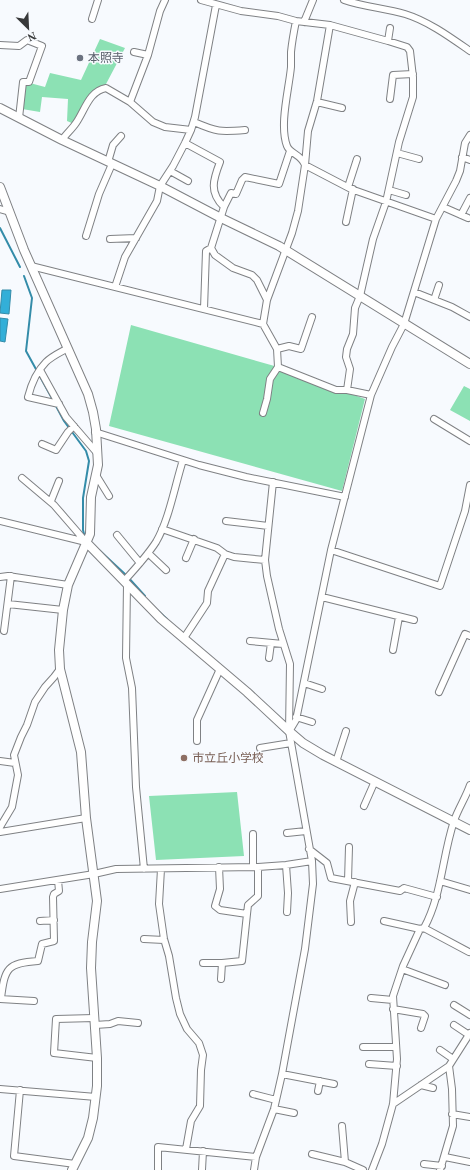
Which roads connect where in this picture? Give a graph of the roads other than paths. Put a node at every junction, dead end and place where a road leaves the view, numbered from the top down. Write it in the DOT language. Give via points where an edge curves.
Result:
graph roads {
  1 [pos="98,0"];
  2 [pos="165,0"];
  3 [pos="201,0"];
  4 [pos="313,0"];
  5 [pos="344,0"];
  6 [pos="216,5"];
  7 [pos="92,19"];
  8 [pos="296,21"];
  9 [pos="304,22"];
  10 [pos="330,25"];
  11 [pos="390,28"];
  12 [pos="388,41"];
  13 [pos="0,45"];
  14 [pos="470,51"];
  15 [pos="134,52"];
  16 [pos="148,56"];
  17 [pos="413,74"];
  18 [pos="390,99"];
  19 [pos="130,102"];
  20 [pos="317,102"];
  21 [pos="0,108"];
  22 [pos="342,108"];
  23 [pos="19,118"];
  24 [pos="194,122"];
  25 [pos="191,130"];
  26 [pos="245,130"];
  27 [pos="470,135"];
  28 [pos="121,136"];
  29 [pos="62,140"];
  30 [pos="185,143"];
  31 [pos="290,151"];
  32 [pos="397,153"];
  33 [pos="462,157"];
  34 [pos="357,159"];
  35 [pos="420,159"];
  36 [pos="470,160"];
  37 [pos="110,163"];
  38 [pos="305,166"];
  39 [pos="170,171"];
  40 [pos="188,181"];
  41 [pos="160,186"];
  42 [pos="0,187"];
  43 [pos="351,188"];
  44 [pos="389,190"];
  45 [pos="406,195"];
  46 [pos="470,198"];
  47 [pos="386,202"];
  48 [pos="224,207"];
  49 [pos="443,207"];
  50 [pos="0,209"];
  51 [pos="10,212"];
  52 [pos="461,215"];
  53 [pos="221,218"];
  54 [pos="468,218"];
  55 [pos="436,219"];
  56 [pos="346,222"];
  57 [pos="86,236"];
  58 [pos="136,238"];
  59 [pos="110,239"];
  60 [pos="211,248"];
  61 [pos="285,250"];
  62 [pos="31,266"];
  63 [pos="439,285"];
  64 [pos="115,287"];
  65 [pos="414,292"];
  66 [pos="360,296"];
  67 [pos="267,300"];
  68 [pos="434,300"];
  69 [pos="204,310"];
  70 [pos="312,317"];
  71 [pos="470,317"];
  72 [pos="263,324"];
  73 [pos="404,324"];
  74 [pos="68,348"];
  75 [pos="277,349"];
  76 [pos="470,364"];
  77 [pos="278,367"];
  78 [pos="39,372"];
  79 [pos="347,390"];
  80 [pos="371,395"];
  81 [pos="58,404"];
  82 [pos="263,413"];
  83 [pos="434,419"];
  84 [pos="74,426"];
  85 [pos="96,432"];
  86 [pos="470,441"];
  87 [pos="42,444"];
  88 [pos="97,453"];
  89 [pos="183,460"];
  90 [pos="96,475"];
  91 [pos="22,478"];
  92 [pos="59,481"];
  93 [pos="273,482"];
  94 [pos="470,485"];
  95 [pos="109,496"];
  96 [pos="345,497"];
  97 [pos="50,501"];
  98 [pos="0,521"];
  99 [pos="226,521"];
  100 [pos="268,526"];
  101 [pos="162,529"];
  102 [pos="117,535"];
  103 [pos="88,538"];
  104 [pos="194,539"];
  105 [pos="331,550"];
  106 [pos="148,553"];
  107 [pos="225,554"];
  108 [pos="186,558"];
  109 [pos="265,560"];
  110 [pos="140,563"];
  111 [pos="166,570"];
  112 [pos="11,576"];
  113 [pos="0,577"];
  114 [pos="127,580"];
  115 [pos="68,585"];
  116 [pos="322,597"];
  117 [pos="8,604"];
  118 [pos="63,610"];
  119 [pos="399,617"];
  120 [pos="414,620"];
  121 [pos="4,631"];
  122 [pos="186,635"];
  123 [pos="470,636"];
  124 [pos="250,641"];
  125 [pos="270,643"];
  126 [pos="284,644"];
  127 [pos="393,650"];
  128 [pos="270,658"];
  129 [pos="60,669"];
  130 [pos="220,669"];
  131 [pos="304,683"];
  132 [pos="322,689"];
  133 [pos="440,692"];
  134 [pos="296,717"];
  135 [pos="312,722"];
  136 [pos="289,731"];
  137 [pos="346,731"];
  138 [pos="198,741"];
  139 [pos="291,743"];
  140 [pos="260,748"];
  141 [pos="0,761"];
  142 [pos="336,762"];
  143 [pos="15,763"];
  144 [pos="375,781"];
  145 [pos="470,785"];
  146 [pos="364,806"];
  147 [pos="86,818"];
  148 [pos="454,821"];
  149 [pos="0,827"];
  150 [pos="470,830"];
  151 [pos="306,831"];
  152 [pos="0,832"];
  153 [pos="287,833"];
  154 [pos="253,834"];
  155 [pos="348,847"];
  156 [pos="309,849"];
  157 [pos="312,860"];
  158 [pos="286,865"];
  159 [pos="219,867"];
  160 [pos="255,867"];
  161 [pos="144,869"];
  162 [pos="161,869"];
  163 [pos="94,874"];
  164 [pos="58,880"];
  165 [pos="348,881"];
  166 [pos="354,882"];
  167 [pos="440,882"];
  168 [pos="0,889"];
  169 [pos="470,890"];
  170 [pos="437,897"];
  171 [pos="287,912"];
  172 [pos="247,914"];
  173 [pos="54,920"];
  174 [pos="40,921"];
  175 [pos="384,921"];
  176 [pos="351,922"];
  177 [pos="422,929"];
  178 [pos="144,939"];
  179 [pos="164,940"];
  180 [pos="469,952"];
  181 [pos="203,962"];
  182 [pos="222,963"];
  183 [pos="402,969"];
  184 [pos="221,979"];
  185 [pos="446,984"];
  186 [pos="1,998"];
  187 [pos="371,998"];
  188 [pos="393,1000"];
  189 [pos="34,1001"];
  190 [pos="454,1005"];
  191 [pos="393,1009"];
  192 [pos="461,1013"];
  193 [pos="470,1015"];
  194 [pos="470,1019"];
  195 [pos="94,1022"];
  196 [pos="138,1023"];
  197 [pos="454,1025"];
  198 [pos="421,1028"];
  199 [pos="469,1034"];
  200 [pos="363,1047"];
  201 [pos="396,1047"];
  202 [pos="440,1050"];
  203 [pos="97,1058"];
  204 [pos="453,1059"];
  205 [pos="370,1064"];
  206 [pos="397,1066"];
  207 [pos="449,1066"];
  208 [pos="282,1074"];
  209 [pos="320,1081"];
  210 [pos="334,1084"];
  211 [pos="421,1085"];
  212 [pos="433,1088"];
  213 [pos="0,1089"];
  214 [pos="20,1090"];
  215 [pos="318,1091"];
  216 [pos="253,1094"];
  217 [pos="96,1097"];
  218 [pos="276,1100"];
  219 [pos="393,1104"];
  220 [pos="274,1109"];
  221 [pos="294,1113"];
  222 [pos="452,1114"];
  223 [pos="470,1117"];
  224 [pos="342,1126"];
  225 [pos="186,1149"];
  226 [pos="203,1151"];
  227 [pos="312,1154"];
  228 [pos="256,1157"];
  229 [pos="445,1157"];
  230 [pos="345,1162"];
  231 [pos="470,1162"];
  232 [pos="424,1164"];
  233 [pos="74,1167"];
  234 [pos="441,1168"];
  235 [pos="158,1170"];
  236 [pos="202,1170"];
  237 [pos="254,1170"];
  238 [pos="363,1170"];
  239 [pos="372,1170"];
  1 -- 7 [label="street"];
  2 -- 16 [label="street"];
  3 -- 6 [label="street"];
  4 -- 9 [label="street"];
  5 -- 14 [label="street" via="417,18"];
  6 -- 8 [label="street"];
  6 -- 24 [label="street"];
  8 -- 9 [label="street"];
  8 -- 31 [label="street" via="285,117 287,147"];
  9 -- 10 [label="street"];
  10 -- 12 [label="street"];
  10 -- 20 [label="street"];
  11 -- 12 [label="street"];
  12 -- 17 [label="street" via="407,47 410,51"];
  13 -- 23 [label="street" via="19,46 27,40 42,46 29,82 23,82"];
  15 -- 16 [label="street"];
  16 -- 19 [label="street"];
  17 -- 18 [label="street" via="393,75"];
  17 -- 32 [label="street" via="413,97"];
  19 -- 25 [label="street" via="153,122 165,127"];
  19 -- 29 [label="street" via="106,88 99,89 87,102 76,123"];
  20 -- 22 [label="street"];
  20 -- 38 [label="street" via="308,131"];
  21 -- 23 [label="street"];
  23 -- 29 [label="street"];
  24 -- 25 [label="street"];
  24 -- 26 [label="street" via="223,132"];
  25 -- 30 [label="street"];
  27 -- 33 [label="street"];
  28 -- 37 [label="street" via="113,145"];
  29 -- 37 [label="street"];
  30 -- 39 [label="street"];
  30 -- 48 [label="street" via="220,162 213,184 217,199"];
  31 -- 38 [label="street" via="302,159"];
  31 -- 48 [label="street" via="279,184 245,177 236,194 230,193"];
  32 -- 35 [label="street"];
  32 -- 44 [label="street"];
  33 -- 36 [label="street"];
  33 -- 49 [label="street" via="460,171"];
  34 -- 43 [label="street"];
  37 -- 41 [label="street"];
  37 -- 57 [label="street"];
  38 -- 43 [label="street"];
  38 -- 61 [label="street" via="298,211"];
  39 -- 40 [label="street"];
  39 -- 41 [label="street"];
  41 -- 53 [label="street"];
  41 -- 58 [label="street" via="157,201"];
  42 -- 51 [label="street"];
  43 -- 47 [label="street"];
  43 -- 56 [label="street"];
  44 -- 45 [label="street"];
  44 -- 47 [label="street"];
  46 -- 52 [label="street"];
  47 -- 55 [label="street"];
  47 -- 66 [label="street" via="373,239"];
  48 -- 53 [label="street"];
  49 -- 52 [label="street"];
  49 -- 55 [label="street"];
  50 -- 51 [label="street"];
  51 -- 62 [label="street"];
  52 -- 54 [label="street"];
  53 -- 60 [label="street"];
  53 -- 61 [label="street"];
  55 -- 65 [label="street"];
  58 -- 59 [label="street"];
  58 -- 64 [label="street" via="125,257"];
  60 -- 67 [label="street" via="233,268 252,275"];
  60 -- 69 [label="street" via="206,251"];
  61 -- 66 [label="street"];
  61 -- 67 [label="street"];
  62 -- 64 [label="street"];
  62 -- 74 [label="street"];
  63 -- 68 [label="street"];
  64 -- 69 [label="street"];
  65 -- 68 [label="street"];
  65 -- 73 [label="street"];
  66 -- 73 [label="street"];
  66 -- 79 [label="street" via="355,308 353,334 347,349 346,361 350,369"];
  67 -- 72 [label="street"];
  68 -- 71 [label="street"];
  69 -- 72 [label="street"];
  70 -- 75 [label="street" via="301,349 289,346"];
  72 -- 75 [label="street"];
  73 -- 76 [label="street"];
  73 -- 80 [label="street"];
  74 -- 78 [label="street" via="47,361"];
  74 -- 85 [label="street" via="88,394"];
  75 -- 77 [label="street"];
  77 -- 79 [label="street" via="336,390"];
  77 -- 82 [label="street" via="270,379"];
  78 -- 81 [label="street"];
  78 -- 81 [label="street" via="28,397"];
  79 -- 80 [label="street"];
  80 -- 96 [label="street"];
  81 -- 84 [label="street"];
  83 -- 86 [label="street"];
  84 -- 87 [label="street" via="56,450"];
  84 -- 88 [label="street"];
  85 -- 88 [label="street"];
  85 -- 89 [label="street"];
  88 -- 90 [label="street"];
  89 -- 93 [label="street"];
  89 -- 101 [label="street"];
  90 -- 95 [label="street"];
  90 -- 103 [label="street" via="91,497"];
  91 -- 97 [label="street"];
  92 -- 97 [label="street"];
  93 -- 96 [label="street"];
  93 -- 100 [label="street"];
  94 -- 105 [label="street" via="465,511 440,586"];
  96 -- 105 [label="street"];
  97 -- 103 [label="street"];
  98 -- 103 [label="street"];
  99 -- 100 [label="street"];
  100 -- 109 [label="street"];
  101 -- 104 [label="street"];
  101 -- 106 [label="street"];
  102 -- 110 [label="street"];
  103 -- 114 [label="street"];
  103 -- 115 [label="street"];
  104 -- 107 [label="street"];
  104 -- 108 [label="street"];
  105 -- 116 [label="street"];
  106 -- 110 [label="street"];
  106 -- 111 [label="street"];
  107 -- 109 [label="street"];
  107 -- 122 [label="street" via="208,591 207,603"];
  109 -- 126 [label="street"];
  110 -- 114 [label="street"];
  112 -- 113 [label="street"];
  112 -- 115 [label="street"];
  112 -- 117 [label="street"];
  114 -- 122 [label="street" via="161,619"];
  114 -- 161 [label="street" via="126,658 132,688 136,787"];
  115 -- 118 [label="street"];
  116 -- 119 [label="street"];
  116 -- 131 [label="street"];
  117 -- 118 [label="street"];
  117 -- 121 [label="street"];
  118 -- 129 [label="street"];
  119 -- 120 [label="street"];
  119 -- 127 [label="street"];
  122 -- 130 [label="street"];
  123 -- 133 [label="street" via="465,634"];
  124 -- 125 [label="street"];
  125 -- 126 [label="street"];
  125 -- 128 [label="street"];
  126 -- 136 [label="street" via="290,664"];
  129 -- 143 [label="street" via="36,702 14,755"];
  129 -- 147 [label="street" via="81,752"];
  130 -- 136 [label="street"];
  130 -- 138 [label="street" via="197,720"];
  131 -- 132 [label="street"];
  131 -- 134 [label="street"];
  134 -- 135 [label="street"];
  134 -- 136 [label="street"];
  136 -- 139 [label="street"];
  136 -- 142 [label="street" via="303,743"];
  137 -- 142 [label="street"];
  139 -- 140 [label="street"];
  139 -- 151 [label="street"];
  141 -- 143 [label="street"];
  142 -- 144 [label="street"];
  143 -- 149 [label="street" via="18,775 12,806"];
  144 -- 146 [label="street"];
  144 -- 148 [label="street"];
  145 -- 148 [label="street"];
  147 -- 152 [label="street"];
  147 -- 163 [label="street"];
  148 -- 150 [label="street"];
  148 -- 167 [label="street"];
  151 -- 153 [label="street"];
  151 -- 156 [label="street"];
  154 -- 160 [label="street"];
  155 -- 165 [label="street"];
  156 -- 157 [label="street"];
  156 -- 165 [label="street" via="327,863 331,878"];
  157 -- 158 [label="street"];
  157 -- 208 [label="street" via="313,884 305,949"];
  158 -- 160 [label="street"];
  158 -- 171 [label="street"];
  159 -- 160 [label="street"];
  159 -- 162 [label="street"];
  159 -- 172 [label="street" via="220,889 215,906 220,910"];
  160 -- 172 [label="street" via="258,896 248,905"];
  161 -- 162 [label="street"];
  161 -- 163 [label="street" via="116,869"];
  162 -- 179 [label="street" via="159,904"];
  163 -- 164 [label="street"];
  163 -- 195 [label="street" via="97,901 91,968"];
  164 -- 168 [label="street"];
  164 -- 173 [label="street" via="59,891 53,897"];
  165 -- 166 [label="street"];
  166 -- 170 [label="street" via="400,890 404,888"];
  166 -- 176 [label="street" via="350,901"];
  167 -- 169 [label="street"];
  167 -- 170 [label="street"];
  170 -- 177 [label="street" via="432,914"];
  172 -- 182 [label="street" via="242,961"];
  173 -- 174 [label="street"];
  173 -- 186 [label="street" via="54,941 42,944 38,962 21,962 11,967 4,978"];
  175 -- 177 [label="street"];
  177 -- 180 [label="street"];
  177 -- 183 [label="street"];
  178 -- 179 [label="street"];
  179 -- 225 [label="street" via="180,1014 199,1043 203,1055 200,1106 192,1121"];
  181 -- 182 [label="street"];
  182 -- 184 [label="street"];
  183 -- 185 [label="street"];
  183 -- 188 [label="street"];
  186 -- 189 [label="street"];
  187 -- 188 [label="street"];
  188 -- 191 [label="street"];
  190 -- 193 [label="street"];
  191 -- 198 [label="street" via="423,1014 425,1016"];
  191 -- 201 [label="street"];
  192 -- 194 [label="street"];
  195 -- 196 [label="street"];
  195 -- 203 [label="street"];
  195 -- 203 [label="street" via="56,1019 54,1053"];
  197 -- 199 [label="street"];
  199 -- 204 [label="street"];
  200 -- 201 [label="street"];
  201 -- 206 [label="street"];
  202 -- 204 [label="street"];
  203 -- 217 [label="street"];
  204 -- 207 [label="street"];
  205 -- 206 [label="street"];
  206 -- 219 [label="street"];
  207 -- 211 [label="street"];
  207 -- 222 [label="street"];
  208 -- 209 [label="street"];
  208 -- 218 [label="street"];
  209 -- 210 [label="street"];
  209 -- 215 [label="street"];
  211 -- 212 [label="street"];
  211 -- 219 [label="street"];
  213 -- 214 [label="street"];
  214 -- 217 [label="street"];
  214 -- 233 [label="street" via="14,1156"];
  216 -- 218 [label="street"];
  217 -- 233 [label="street" via="88,1138"];
  218 -- 220 [label="street"];
  219 -- 239 [label="street"];
  220 -- 221 [label="street"];
  220 -- 228 [label="street"];
  222 -- 223 [label="street"];
  222 -- 229 [label="street" via="453,1126"];
  224 -- 230 [label="street"];
  225 -- 226 [label="street"];
  225 -- 235 [label="street" via="158,1147"];
  226 -- 228 [label="street"];
  226 -- 236 [label="street"];
  227 -- 230 [label="street"];
  228 -- 237 [label="street"];
  229 -- 231 [label="street"];
  229 -- 234 [label="street"];
  230 -- 238 [label="street"];
  232 -- 234 [label="street"];
}
